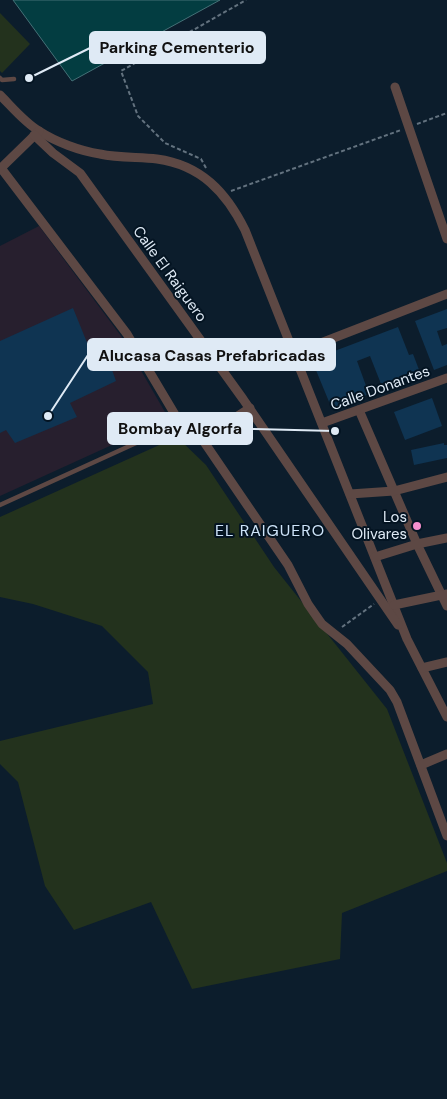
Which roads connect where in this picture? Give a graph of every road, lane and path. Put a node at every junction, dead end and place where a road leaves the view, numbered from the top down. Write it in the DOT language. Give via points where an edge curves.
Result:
graph roads {
  1 [pos="246,0"];
  2 [pos="0,78"];
  3 [pos="14,79"];
  4 [pos="395,87"];
  5 [pos="0,95"];
  6 [pos="447,113"];
  7 [pos="408,128"];
  8 [pos="36,133"];
  9 [pos="210,173"];
  10 [pos="224,194"];
  11 [pos="447,239"];
  12 [pos="447,294"];
  13 [pos="295,353"];
  14 [pos="447,378"];
  15 [pos="250,408"];
  16 [pos="359,410"];
  17 [pos="180,423"];
  18 [pos="322,423"];
  19 [pos="202,440"];
  20 [pos="447,477"];
  21 [pos="394,490"];
  22 [pos="350,494"];
  23 [pos="0,505"];
  24 [pos="447,538"];
  25 [pos="417,544"];
  26 [pos="375,557"];
  27 [pos="444,594"];
  28 [pos="380,599"];
  29 [pos="394,605"];
  30 [pos="447,606"];
  31 [pos="334,633"];
  32 [pos="407,639"];
  33 [pos="447,662"];
  34 [pos="422,668"];
  35 [pos="447,717"];
  36 [pos="447,754"];
  37 [pos="421,765"];
  38 [pos="447,836"];
  1 -- 9 [label="path" via="120,71 138,116 165,143 200,159"];
  2 -- 3 [label="lane"];
  4 -- 7 [label="street"];
  5 -- 8 [label="street, Calle El Raiguero"];
  6 -- 7 [label="path"];
  7 -- 10 [label="path"];
  7 -- 11 [label="street"];
  8 -- 10 [label="street" via="99,154 160,159 179,164 211,182"];
  8 -- 15 [label="street, Calle El Raiguero" via="53,153 80,173"];
  8 -- 17 [label="street" via="1,168 127,334"];
  10 -- 13 [label="street" via="245,230"];
  12 -- 13 [label="street"];
  13 -- 18 [label="street"];
  14 -- 16 [label="street, Calle Donantes"];
  15 -- 19 [label="street"];
  15 -- 28 [label="street, Calle El Raiguero"];
  16 -- 18 [label="street, Calle Donantes"];
  16 -- 21 [label="street"];
  17 -- 19 [label="street" via="187,432"];
  17 -- 23 [label="lane"];
  18 -- 22 [label="street"];
  19 -- 31 [label="street" via="288,565 308,604"];
  20 -- 21 [label="street"];
  21 -- 22 [label="street"];
  21 -- 25 [label="street"];
  22 -- 26 [label="street"];
  24 -- 25 [label="street"];
  25 -- 26 [label="street"];
  25 -- 27 [label="street"];
  26 -- 29 [label="street"];
  27 -- 29 [label="street"];
  27 -- 30 [label="street"];
  28 -- 31 [label="path"];
  28 -- 32 [label="street, Calle El Raiguero"];
  29 -- 32 [label="street"];
  31 -- 37 [label="street" via="390,690"];
  32 -- 34 [label="street"];
  33 -- 34 [label="street"];
  34 -- 35 [label="street"];
  36 -- 37 [label="street"];
  37 -- 38 [label="street"];
}
